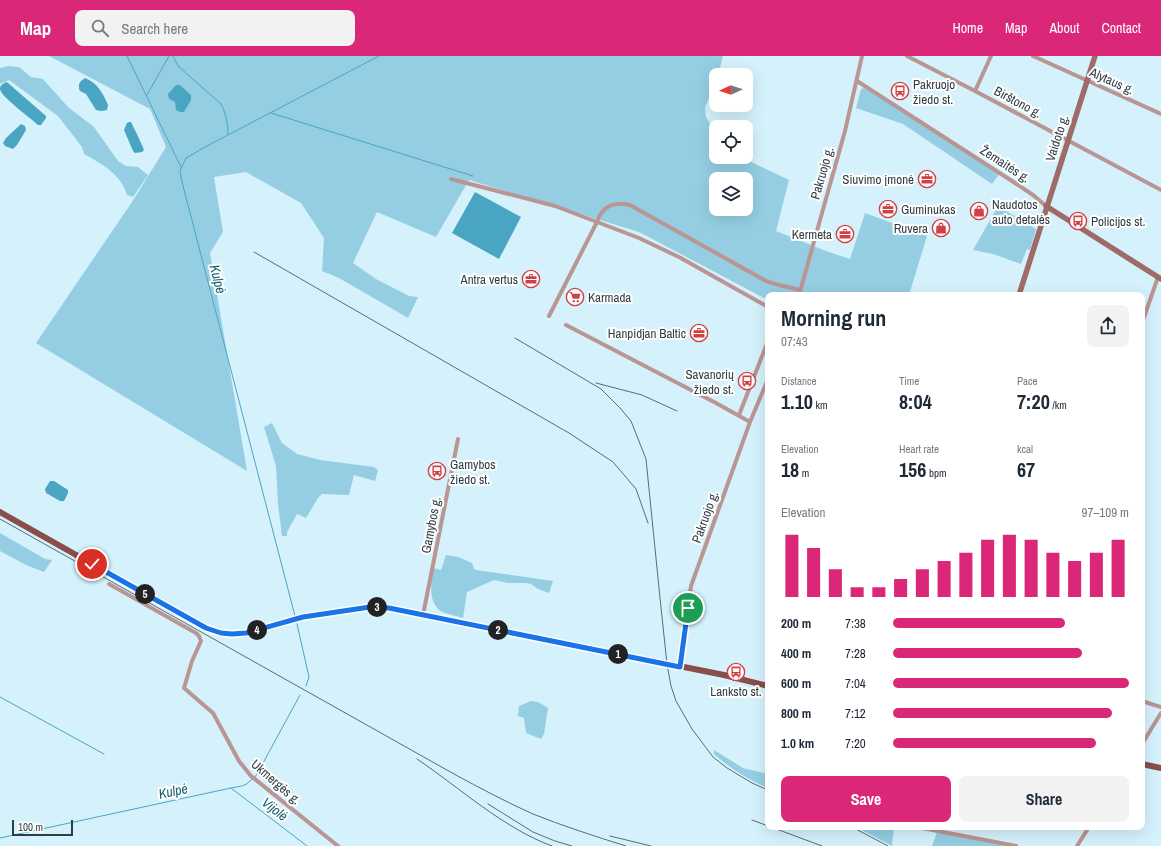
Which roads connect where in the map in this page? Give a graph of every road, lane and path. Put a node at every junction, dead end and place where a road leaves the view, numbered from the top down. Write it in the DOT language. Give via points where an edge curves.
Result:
graph roads {
  1 [pos="862,56"];
  2 [pos="907,56"];
  3 [pos="991,56"];
  4 [pos="1033,56"];
  5 [pos="1095,56"];
  6 [pos="857,81"];
  7 [pos="1087,81"];
  8 [pos="975,91"];
  9 [pos="1161,114"];
  10 [pos="1068,141"];
  11 [pos="451,179"];
  12 [pos="1161,190"];
  13 [pos="1046,206"];
  14 [pos="597,222"];
  15 [pos="1159,278"];
  16 [pos="800,290"];
  17 [pos="1020,292"];
  18 [pos="765,305"];
  19 [pos="1145,315"];
  20 [pos="549,316"];
  21 [pos="566,325"];
  22 [pos="765,349"];
  23 [pos="765,386"];
  24 [pos="739,415"];
  25 [pos="750,422"];
  26 [pos="458,439"];
  27 [pos="0,512"];
  28 [pos="109,584"];
  29 [pos="423,615"];
  30 [pos="680,667"];
  31 [pos="765,685"];
  32 [pos="1145,702"];
  33 [pos="1161,707"];
  34 [pos="1161,712"];
  35 [pos="1145,739"];
  36 [pos="1145,765"];
  37 [pos="1161,768"];
  38 [pos="933,830"];
  39 [pos="1087,830"];
  40 [pos="338,846"];
  41 [pos="1016,846"];
  42 [pos="1077,846"];
  1 -- 6 [label="street, Pakruojo g."];
  2 -- 8 [label="street, Birštono g."];
  3 -- 8 [label="street"];
  4 -- 7 [label="street, Alytaus g."];
  5 -- 7 [label="main road, Vaidoto g."];
  6 -- 13 [label="street, Žemaitės g." via="1012,181"];
  6 -- 16 [label="street, Pakruojo g."];
  7 -- 9 [label="street, Alytaus g."];
  7 -- 10 [label="main road, Vaidoto g."];
  8 -- 10 [label="street, Birštono g."];
  10 -- 12 [label="street, Birštono g."];
  10 -- 13 [label="main road, Vaidoto g."];
  11 -- 14 [label="street" via="555,206"];
  13 -- 15 [label="main road, Žemaitės g."];
  13 -- 17 [label="main road, Vaidoto g."];
  14 -- 16 [label="street" via="608,207 620,203 630,205 766,281"];
  14 -- 18 [label="street" via="678,257"];
  14 -- 20 [label="street"];
  15 -- 19 [label="street"];
  21 -- 24 [label="street"];
  22 -- 24 [label="street"];
  23 -- 25 [label="street, Pakruojo g."];
  24 -- 25 [label="street"];
  25 -- 30 [label="street, Pakruojo g." via="691,586"];
  26 -- 29 [label="street, Gamybos g."];
  27 -- 29 [label="main road" via="206,628 221,633 246,633 303,617 370,607"];
  28 -- 40 [label="street, Ukmergės g." via="199,636 200,642 184,688 213,713 239,761 251,776"];
  29 -- 30 [label="main road"];
  30 -- 31 [label="main road"];
  32 -- 33 [label="street"];
  34 -- 35 [label="street"];
  36 -- 37 [label="main road"];
  38 -- 41 [label="street"];
  39 -- 42 [label="street"];
}
